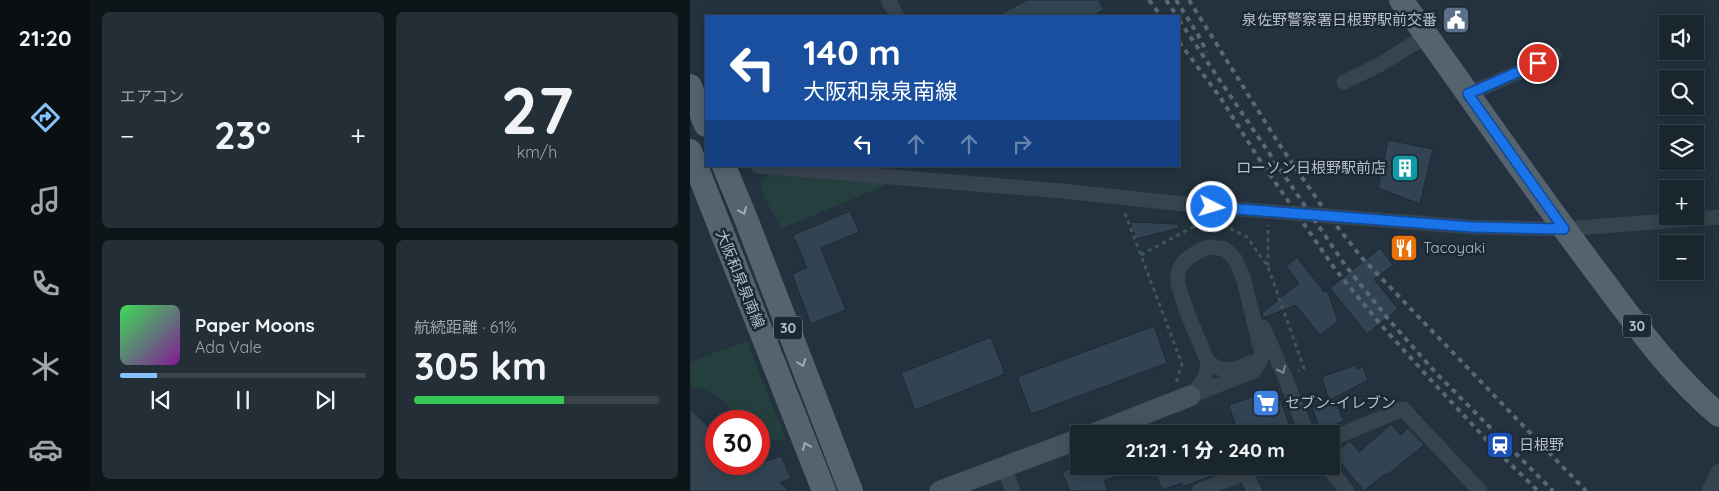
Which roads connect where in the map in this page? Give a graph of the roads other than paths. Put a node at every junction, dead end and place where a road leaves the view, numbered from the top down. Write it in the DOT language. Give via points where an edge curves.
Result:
graph roads {
  1 [pos="888,0"];
  2 [pos="1401,0"];
  3 [pos="896,15"];
  4 [pos="1426,36"];
  5 [pos="1554,55"];
  6 [pos="1344,82"];
  7 [pos="690,86"];
  8 [pos="1468,94"];
  9 [pos="705,123"];
  10 [pos="696,163"];
  11 [pos="724,167"];
  12 [pos="781,167"];
  13 [pos="919,173"];
  14 [pos="1719,217"];
  15 [pos="1564,229"];
  16 [pos="1243,277"];
  17 [pos="1261,358"];
  18 [pos="1208,362"];
  19 [pos="1182,392"];
  20 [pos="1719,415"];
  21 [pos="1112,425"];
  22 [pos="1304,425"];
  23 [pos="1340,435"];
  24 [pos="1070,442"];
  25 [pos="1004,468"];
  26 [pos="1719,471"];
  27 [pos="1241,475"];
  28 [pos="1247,475"];
  29 [pos="1334,475"];
  30 [pos="824,491"];
  31 [pos="851,491"];
  32 [pos="940,491"];
  33 [pos="1013,491"];
  34 [pos="1199,491"];
  35 [pos="1254,491"];
  36 [pos="1347,491"];
  37 [pos="1480,491"];
  38 [pos="1709,491"];
  1 -- 3 [label="street"];
  2 -- 4 [label="main road, 30"];
  4 -- 6 [label="street" via="1379,66"];
  4 -- 8 [label="main road, 30"];
  5 -- 8 [label="street"];
  7 -- 9 [label="main road"];
  8 -- 15 [label="main road, 30"];
  30 -- 10 [label="main road, 大阪和泉泉南線 / 30, one-way"];
  11 -- 31 [label="main road, 大阪和泉泉南線 / 30, one-way"];
  12 -- 13 [label="street"];
  13 -- 15 [label="street" via="1268,212 1472,227"];
  14 -- 15 [label="street"];
  15 -- 20 [label="main road, 30" via="1670,366"];
  16 -- 17 [label="street"];
  16 -- 18 [label="street" via="1235,259 1225,249 1208,247 1192,254 1177,275"];
  16 -- 22 [label="street, one-way"];
  17 -- 18 [label="street" via="1228,370"];
  17 -- 19 [label="street" via="1254,371"];
  18 -- 19 [label="street" via="1204,381"];
  19 -- 21 [label="street"];
  23 -- 37 [label="street" via="1403,409"];
  24 -- 25 [label="street"];
  25 -- 32 [label="street"];
  25 -- 33 [label="street"];
  26 -- 38 [label="street"];
  27 -- 34 [label="street"];
  28 -- 35 [label="street"];
  29 -- 36 [label="street"];
}
